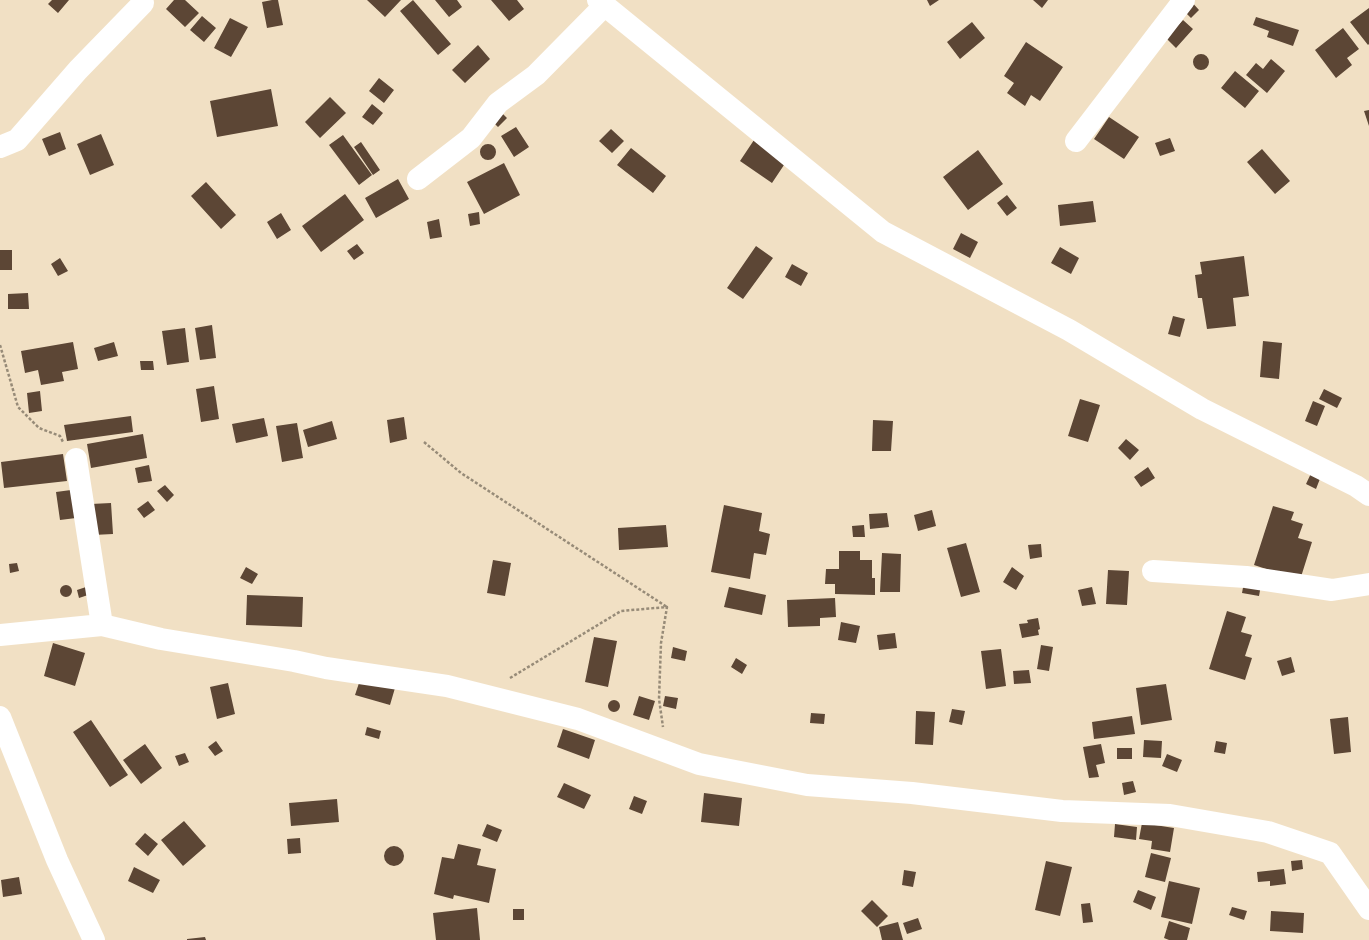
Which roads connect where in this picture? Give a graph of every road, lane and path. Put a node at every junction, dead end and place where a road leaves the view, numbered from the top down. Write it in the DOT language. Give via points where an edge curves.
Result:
graph roads {
  1 [pos="1184,0"];
  2 [pos="142,3"];
  3 [pos="601,3"];
  4 [pos="1076,141"];
  5 [pos="0,146"];
  6 [pos="418,179"];
  7 [pos="0,345"];
  8 [pos="424,442"];
  9 [pos="76,459"];
  10 [pos="1369,495"];
  11 [pos="1153,570"];
  12 [pos="1369,584"];
  13 [pos="667,607"];
  14 [pos="102,625"];
  15 [pos="0,635"];
  16 [pos="482,695"];
  17 [pos="0,717"];
  18 [pos="666,752"];
  19 [pos="1369,909"];
  20 [pos="94,940"];
  1 -- 4 [label="street"];
  2 -- 5 [label="street" via="78,70 17,140"];
  3 -- 6 [label="street" via="536,75 498,103 471,138"];
  3 -- 10 [label="street" via="884,232 1069,330 1202,409 1356,486"];
  7 -- 9 [label="path" via="18,407 39,428 60,436 64,446"];
  8 -- 13 [label="path" via="460,473"];
  9 -- 14 [label="street"];
  11 -- 12 [label="street" via="1246,577 1332,590"];
  13 -- 16 [label="path" via="620,611"];
  13 -- 18 [label="path" via="661,643 659,699"];
  14 -- 15 [label="street"];
  14 -- 16 [label="street" via="161,639 447,686"];
  16 -- 18 [label="street" via="578,719"];
  17 -- 20 [label="street" via="57,860"];
  18 -- 19 [label="street" via="699,764 807,785 912,793 1062,811 1170,815 1268,832 1330,853"];
}
